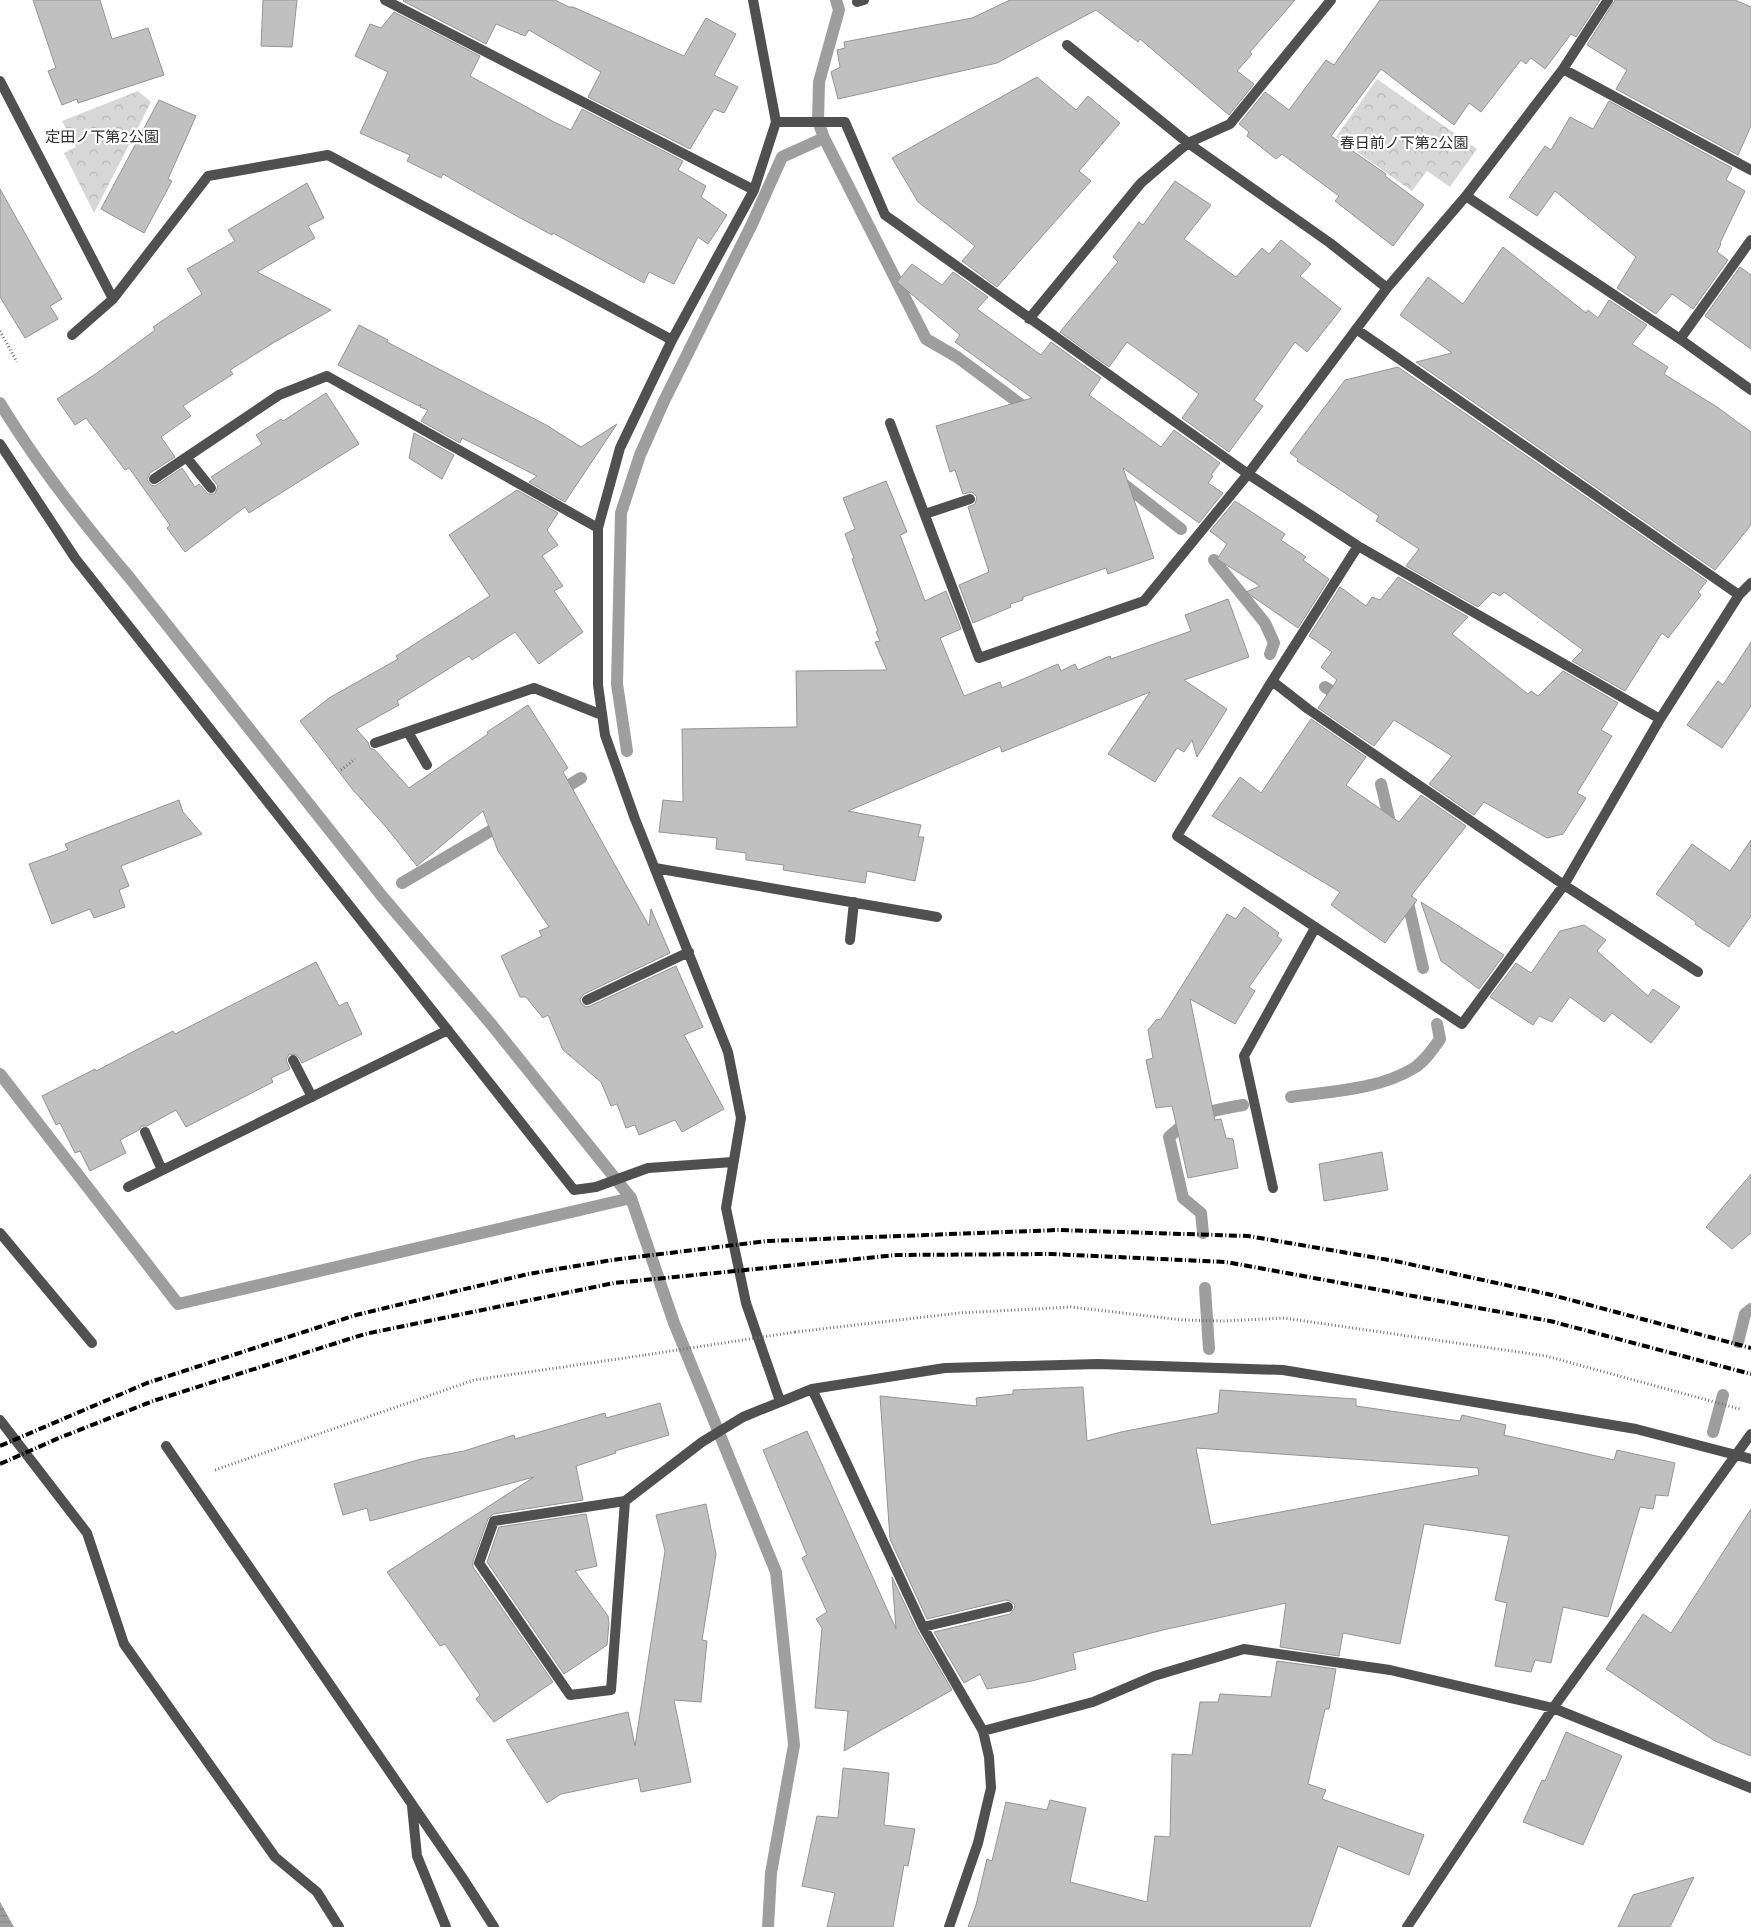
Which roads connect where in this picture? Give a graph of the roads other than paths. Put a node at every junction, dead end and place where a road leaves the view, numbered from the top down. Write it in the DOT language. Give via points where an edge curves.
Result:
graph roads {
  1 [pos="385,0"];
  2 [pos="753,0"];
  3 [pos="1331,0"];
  4 [pos="1608,0"];
  5 [pos="1067,45"];
  6 [pos="1562,69"];
  7 [pos="0,81"];
  8 [pos="776,122"];
  9 [pos="1188,143"];
  10 [pos="1751,170"];
  11 [pos="754,190"];
  12 [pos="1466,196"];
  13 [pos="1751,240"];
  14 [pos="1388,288"];
  15 [pos="113,299"];
  16 [pos="1029,318"];
  17 [pos="1356,329"];
  18 [pos="72,335"];
  19 [pos="1680,339"];
  20 [pos="672,340"];
  21 [pos="1751,390"];
  22 [pos="890,423"];
  23 [pos="0,444"];
  24 [pos="187,458"];
  25 [pos="1248,474"];
  26 [pos="154,479"];
  27 [pos="211,488"];
  28 [pos="970,499"];
  29 [pos="924,514"];
  30 [pos="598,528"];
  31 [pos="1358,546"];
  32 [pos="1751,583"];
  33 [pos="1739,595"];
  34 [pos="1272,681"];
  35 [pos="602,715"];
  36 [pos="1660,719"];
  37 [pos="408,732"];
  38 [pos="375,743"];
  39 [pos="427,765"];
  40 [pos="655,868"];
  41 [pos="1564,885"];
  42 [pos="854,902"];
  43 [pos="937,917"];
  44 [pos="1315,928"];
  45 [pos="850,940"];
  46 [pos="689,952"];
  47 [pos="1698,972"];
  48 [pos="587,1000"];
  49 [pos="448,1030"];
  50 [pos="293,1060"];
  51 [pos="312,1096"];
  52 [pos="144,1132"];
  53 [pos="733,1162"];
  54 [pos="162,1170"];
  55 [pos="128,1187"];
  56 [pos="1273,1188"];
  57 [pos="0,1233"];
  58 [pos="92,1343"];
  59 [pos="812,1389"];
  60 [pos="780,1401"];
  61 [pos="0,1420"];
  62 [pos="1751,1434"];
  63 [pos="166,1446"];
  64 [pos="1737,1454"];
  65 [pos="1751,1459"];
  66 [pos="625,1501"];
  67 [pos="1008,1607"];
  68 [pos="923,1627"];
  69 [pos="1553,1708"];
  70 [pos="983,1731"];
  71 [pos="1751,1788"];
  72 [pos="412,1804"];
  73 [pos="339,1927"];
  74 [pos="446,1927"];
  75 [pos="494,1927"];
  76 [pos="949,1927"];
  77 [pos="1406,1927"];
  1 -- 11 [label="street"];
  2 -- 8 [label="street"];
  3 -- 9 [label="street" via="1230,124"];
  4 -- 6 [label="street"];
  5 -- 9 [label="street"];
  6 -- 10 [label="street"];
  6 -- 12 [label="street"];
  7 -- 15 [label="street"];
  8 -- 11 [label="street"];
  8 -- 16 [label="street" via="845,122 884,215"];
  9 -- 14 [label="street"];
  9 -- 16 [label="street" via="1141,184"];
  11 -- 20 [label="street"];
  12 -- 14 [label="street"];
  12 -- 19 [label="street"];
  13 -- 19 [label="street"];
  14 -- 17 [label="street"];
  15 -- 18 [label="street"];
  15 -- 20 [label="street" via="208,176 328,156"];
  16 -- 25 [label="street"];
  17 -- 25 [label="street"];
  17 -- 33 [label="street"];
  19 -- 21 [label="street"];
  20 -- 30 [label="street" via="620,448"];
  22 -- 29 [label="street"];
  23 -- 49 [label="street" via="75,558"];
  24 -- 26 [label="street"];
  24 -- 27 [label="street"];
  24 -- 30 [label="street" via="279,396 327,376"];
  25 -- 29 [label="street" via="1144,601 979,658"];
  25 -- 31 [label="street"];
  28 -- 29 [label="street"];
  30 -- 35 [label="street" via="598,685"];
  31 -- 34 [label="street"];
  31 -- 36 [label="street"];
  32 -- 33 [label="street"];
  33 -- 36 [label="street"];
  34 -- 41 [label="street"];
  34 -- 44 [label="street" via="1177,836"];
  35 -- 37 [label="street" via="534,688"];
  35 -- 40 [label="street" via="605,735"];
  36 -- 41 [label="street"];
  37 -- 38 [label="street"];
  37 -- 39 [label="street"];
  40 -- 42 [label="street"];
  40 -- 46 [label="street"];
  41 -- 44 [label="street" via="1462,1024"];
  41 -- 47 [label="street"];
  42 -- 43 [label="street"];
  42 -- 45 [label="street"];
  44 -- 56 [label="street" via="1244,1056"];
  46 -- 48 [label="street"];
  46 -- 53 [label="street" via="728,1052 741,1118"];
  49 -- 51 [label="street"];
  49 -- 53 [label="street" via="574,1190 596,1187 648,1168"];
  50 -- 51 [label="street"];
  51 -- 54 [label="street"];
  52 -- 54 [label="street"];
  53 -- 60 [label="street" via="726,1208 746,1303"];
  54 -- 55 [label="street"];
  57 -- 58 [label="street"];
  59 -- 60 [label="street"];
  59 -- 64 [label="street" via="945,1368 1098,1364 1283,1370 1636,1429"];
  59 -- 68 [label="street"];
  60 -- 66 [label="street" via="702,1442"];
  61 -- 73 [label="street" via="87,1533 124,1644 275,1857 318,1892"];
  62 -- 64 [label="street"];
  63 -- 72 [label="street"];
  64 -- 65 [label="street"];
  64 -- 69 [label="street"];
  66 -- 66 [label="street" via="611,1690 570,1695 479,1563 494,1521"];
  67 -- 68 [label="street"];
  68 -- 70 [label="street"];
  69 -- 70 [label="street" via="1390,1670 1244,1649 1154,1676 1093,1702"];
  69 -- 71 [label="street"];
  69 -- 77 [label="street"];
  70 -- 76 [label="street" via="991,1788 978,1843"];
  72 -- 74 [label="street" via="417,1856"];
  72 -- 75 [label="street"];
}
